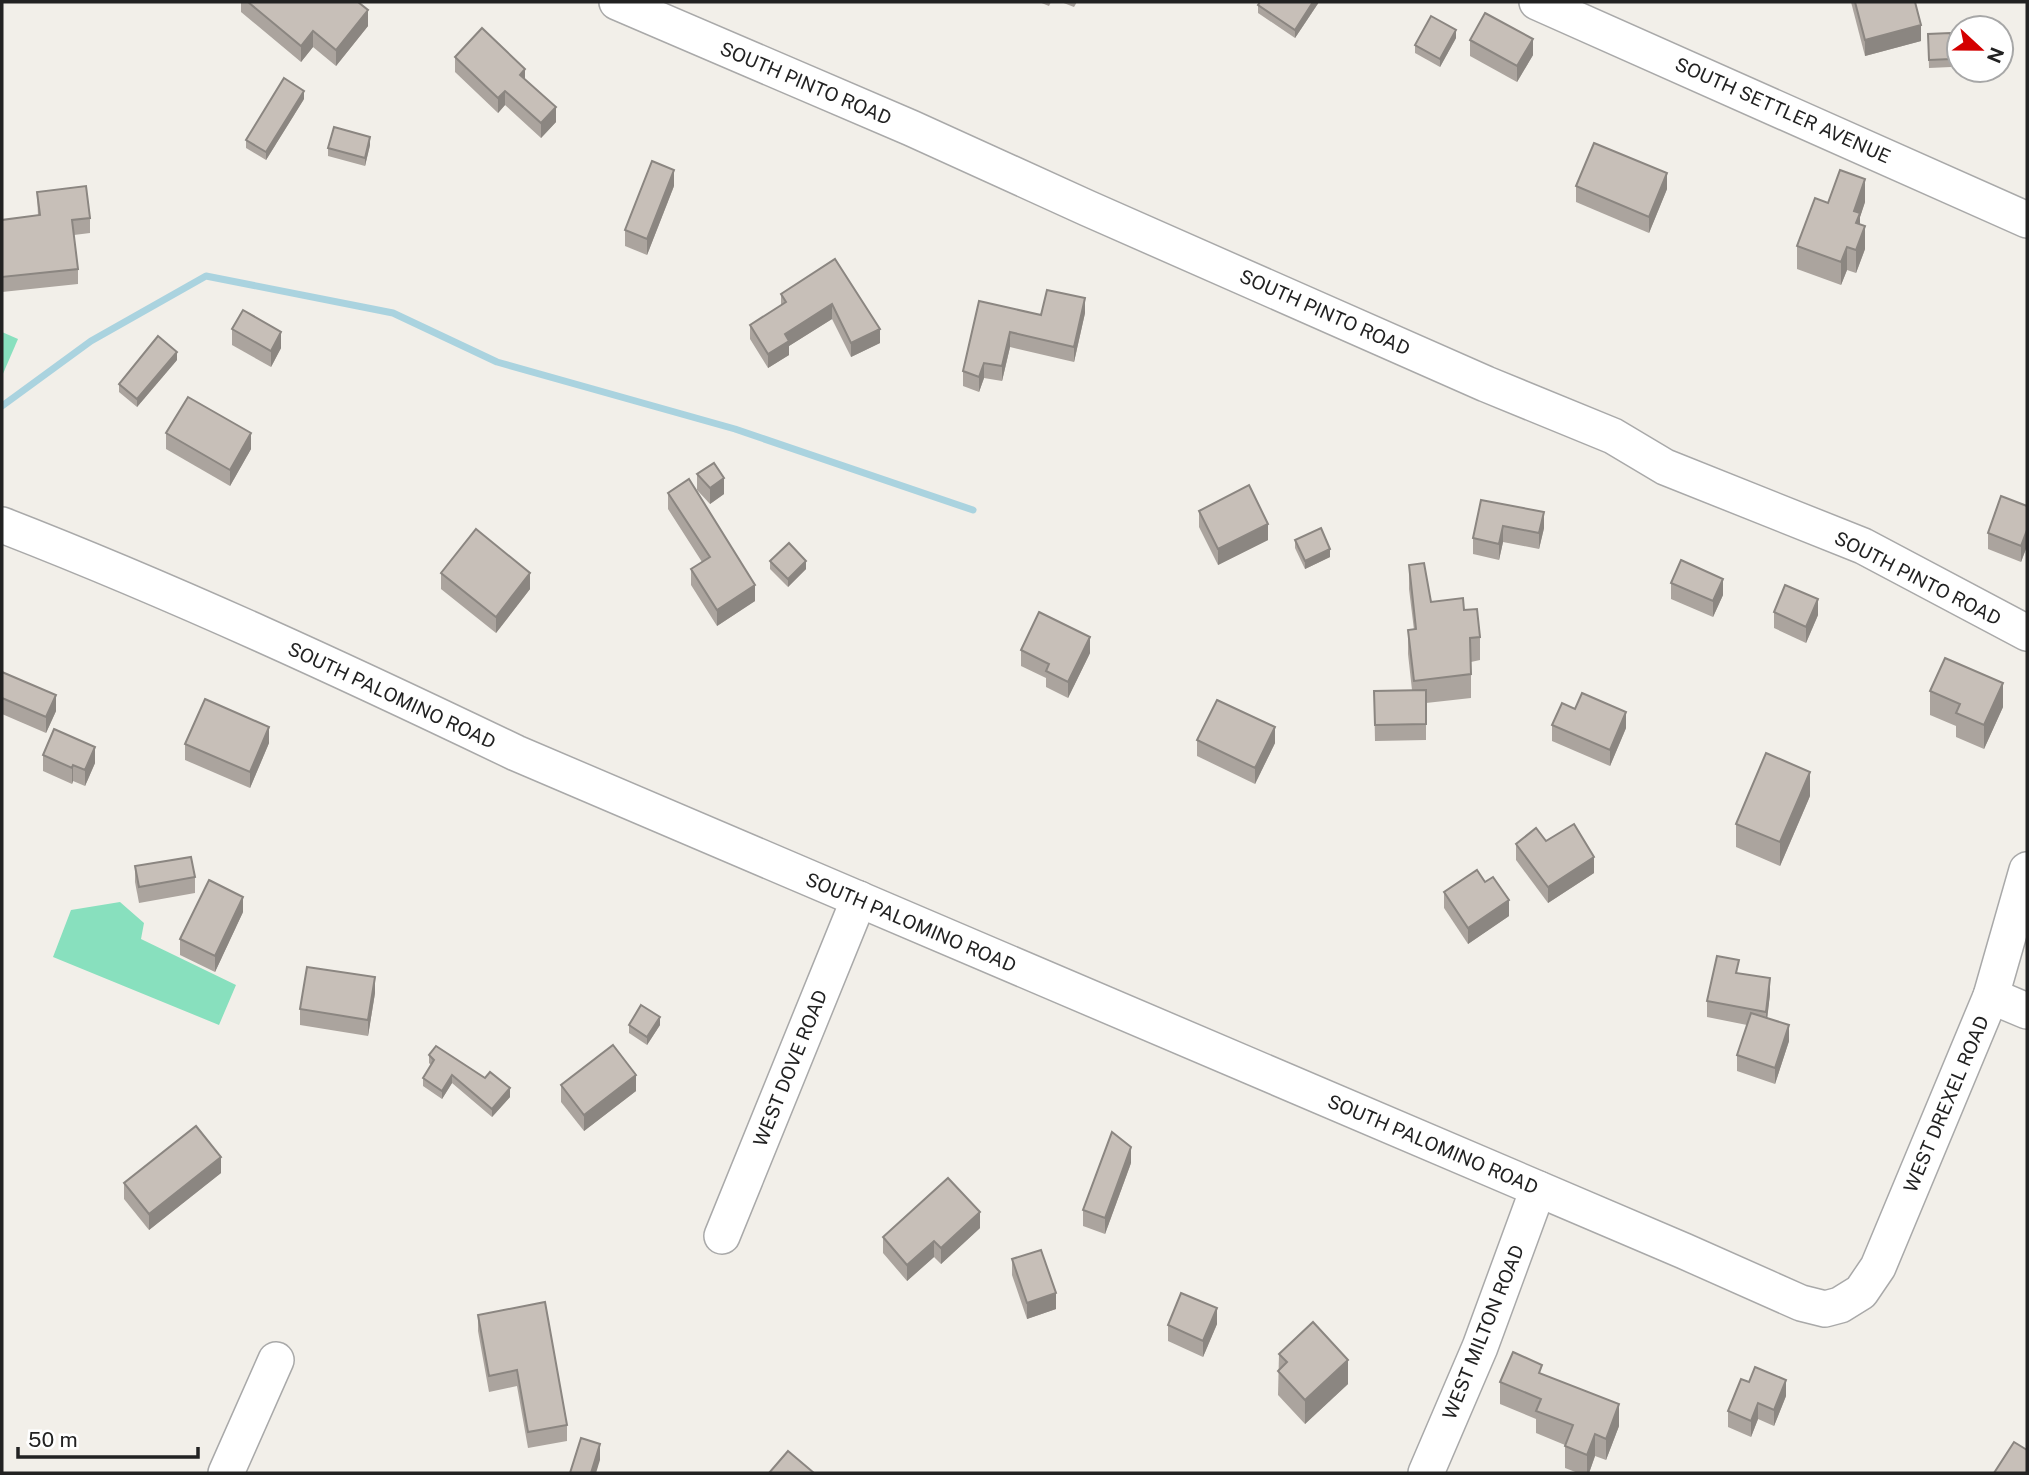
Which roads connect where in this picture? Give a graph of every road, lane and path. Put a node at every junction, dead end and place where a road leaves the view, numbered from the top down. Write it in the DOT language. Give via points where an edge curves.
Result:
graph roads {
  1 [pos="617,2"];
  2 [pos="1538,2"];
  3 [pos="1594,13"];
  4 [pos="2027,219"];
  5 [pos="2,525"];
  6 [pos="2027,632"];
  7 [pos="2027,870"];
  8 [pos="859,899"];
  9 [pos="1992,996"];
  10 [pos="2027,1011"];
  11 [pos="1538,1189"];
  12 [pos="722,1236"];
  13 [pos="1825,1309"];
  14 [pos="276,1360"];
  15 [pos="226,1473"];
  16 [pos="1426,1473"];
  1 -- 6 [label="street, SOUTH PINTO ROAD" via="1613,436 1665,467 1863,546"];
  2 -- 3 [label="street, SOUTH SETTLER AVENUE"];
  3 -- 4 [label="street, SOUTH SETTLER AVENUE"];
  5 -- 8 [label="street, SOUTH PALOMINO ROAD" via="120,571 516,753"];
  7 -- 9 [label="street, WEST DREXEL ROAD"];
  8 -- 11 [label="street, SOUTH PALOMINO ROAD"];
  8 -- 12 [label="street, WEST DOVE ROAD"];
  9 -- 10 [label="street"];
  9 -- 13 [label="street, WEST DREXEL ROAD" via="1878,1267 1861,1292"];
  11 -- 13 [label="street, SOUTH PALOMINO ROAD" via="1801,1303"];
  11 -- 16 [label="street, WEST MILTON ROAD" via="1480,1347"];
  14 -- 15 [label="street"];
}
